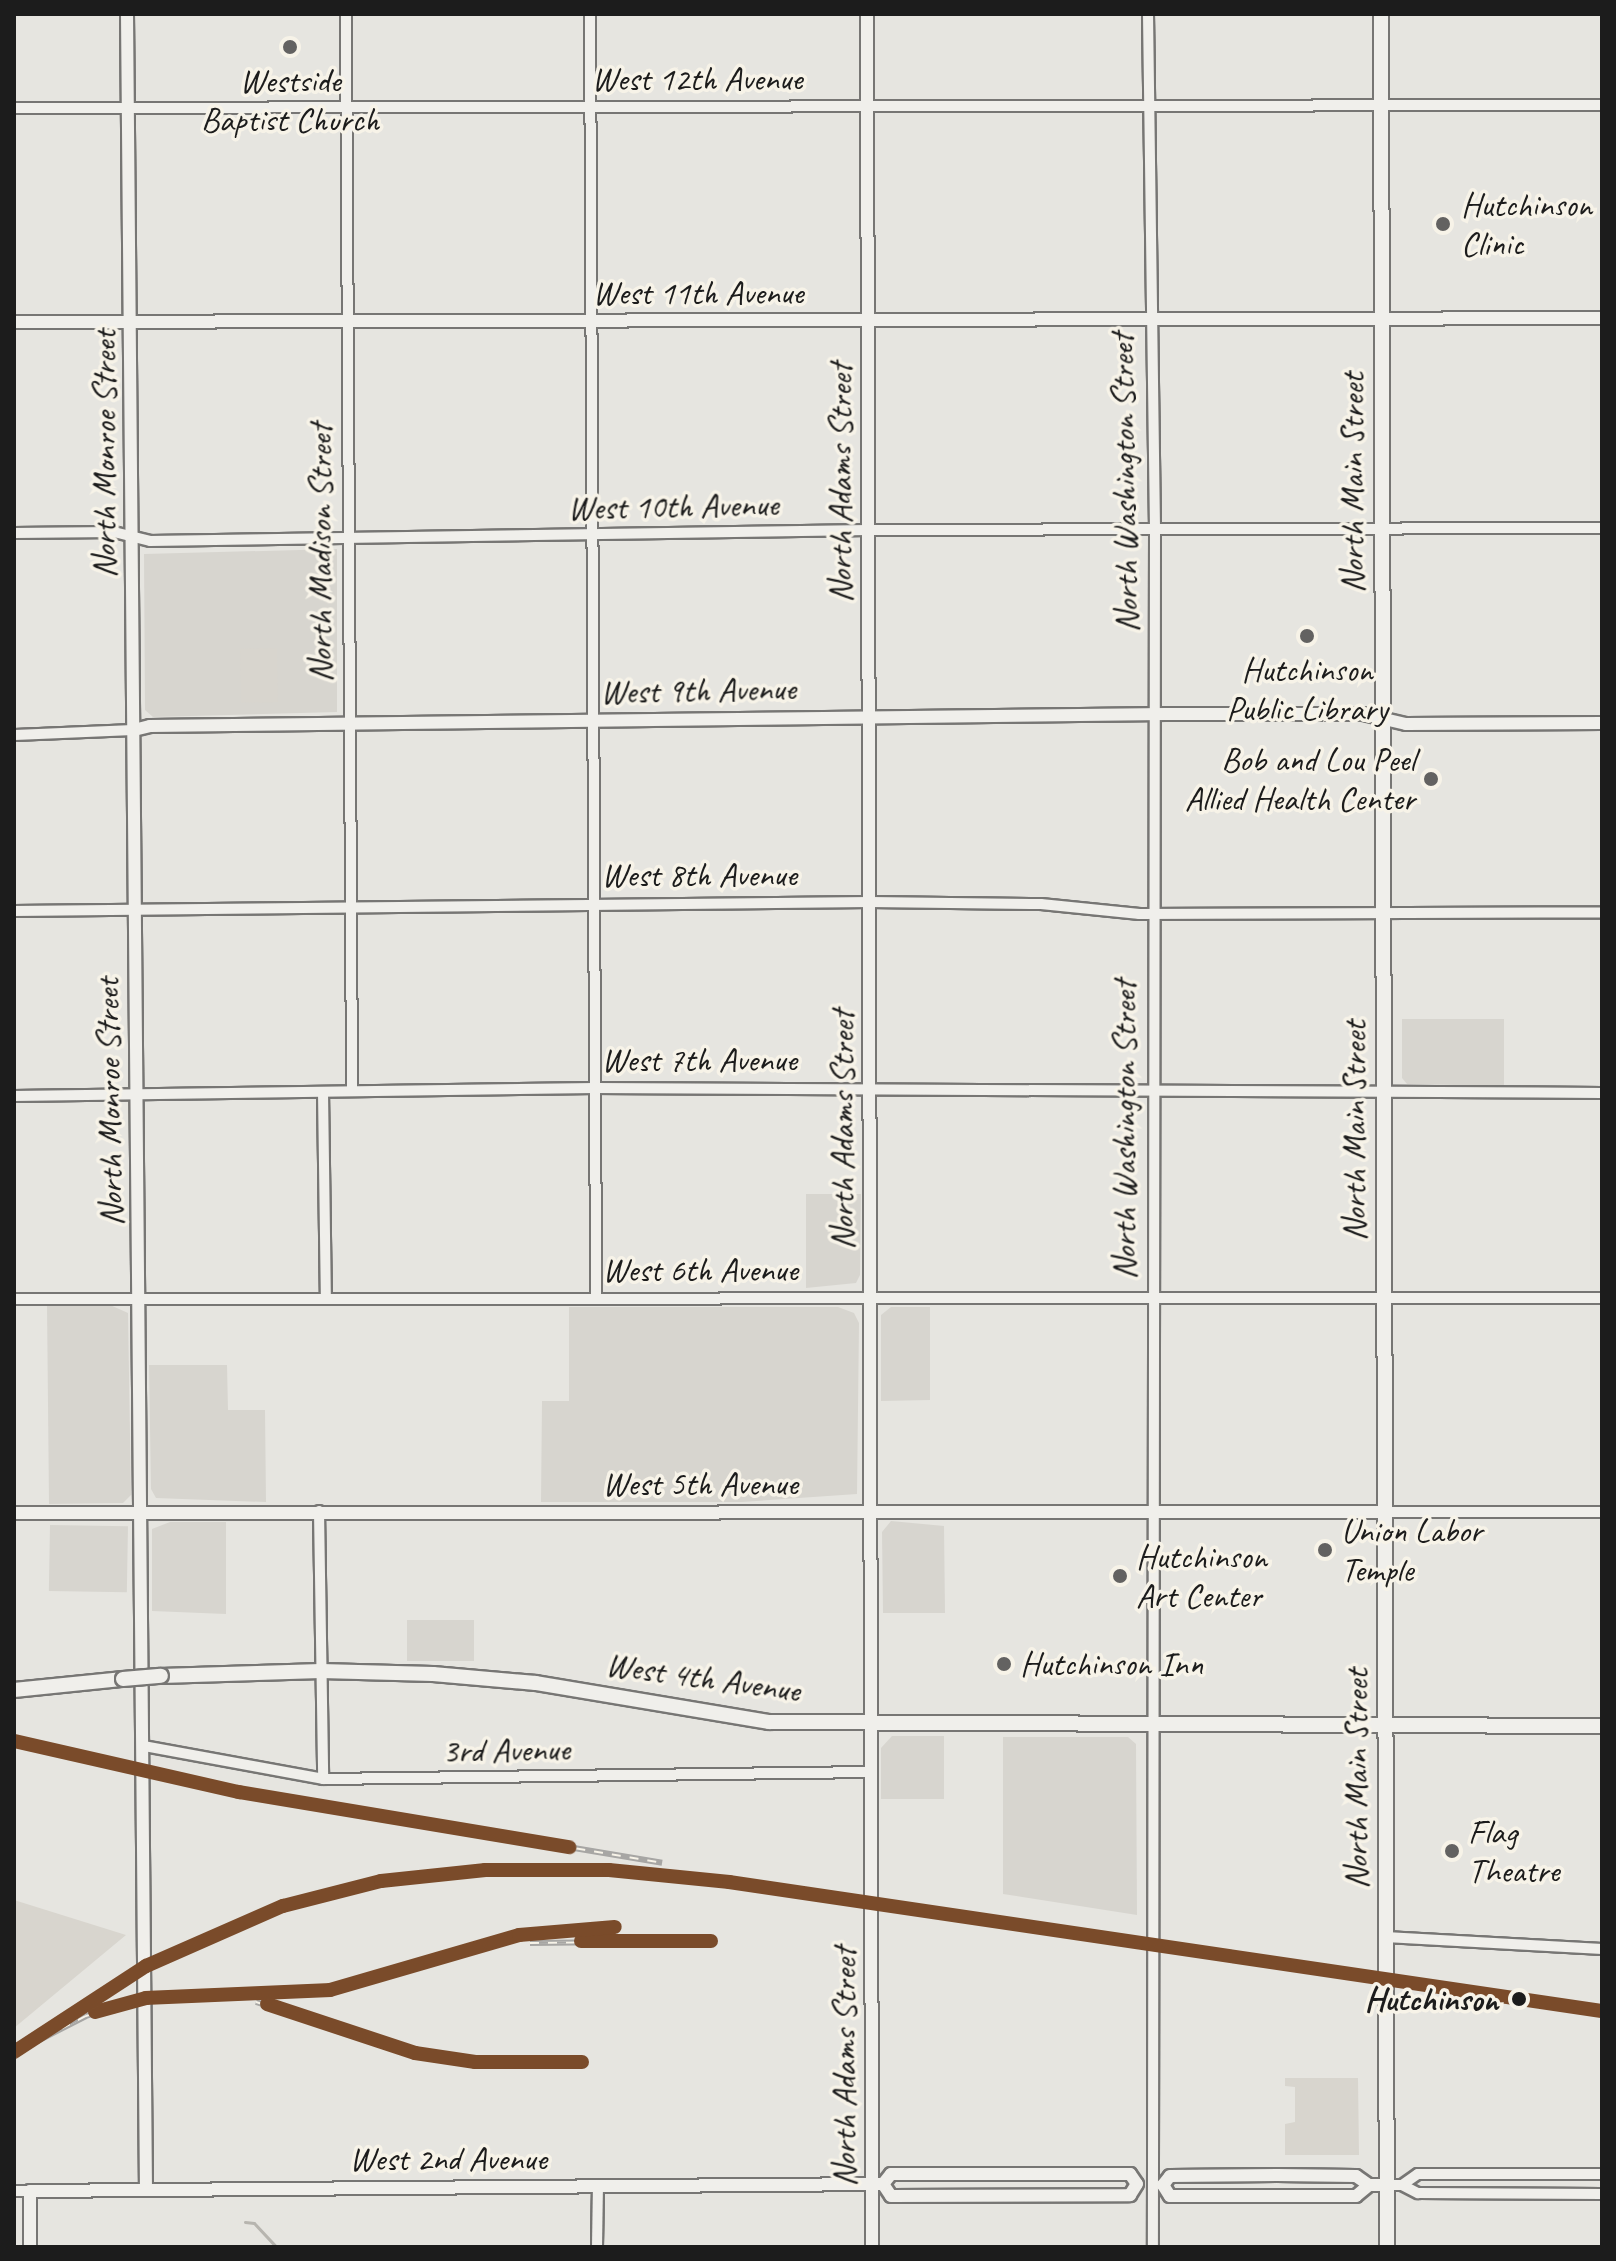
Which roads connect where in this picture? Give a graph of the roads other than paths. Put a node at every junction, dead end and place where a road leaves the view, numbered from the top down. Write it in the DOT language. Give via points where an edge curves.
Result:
graph roads {
  1 [pos="127,14"];
  2 [pos="346,14"];
  3 [pos="590,14"];
  4 [pos="867,14"];
  5 [pos="1148,14"];
  6 [pos="1381,14"];
  7 [pos="1381,105"];
  8 [pos="1602,105"];
  9 [pos="1148,106"];
  10 [pos="590,107"];
  11 [pos="867,107"];
  12 [pos="14,108"];
  13 [pos="346,108"];
  14 [pos="128,109"];
  15 [pos="1602,318"];
  16 [pos="1382,319"];
  17 [pos="868,320"];
  18 [pos="1152,320"];
  19 [pos="131,321"];
  20 [pos="347,321"];
  21 [pos="591,321"];
  22 [pos="14,322"];
  23 [pos="1602,528"];
  24 [pos="1382,529"];
  25 [pos="868,530"];
  26 [pos="1155,530"];
  27 [pos="14,533"];
  28 [pos="592,535"];
  29 [pos="132,536"];
  30 [pos="348,538"];
  31 [pos="1154,714"];
  32 [pos="868,716"];
  33 [pos="1383,719"];
  34 [pos="592,720"];
  35 [pos="349,723"];
  36 [pos="1602,723"];
  37 [pos="134,730"];
  38 [pos="14,735"];
  39 [pos="870,902"];
  40 [pos="594,903"];
  41 [pos="349,908"];
  42 [pos="14,911"];
  43 [pos="136,911"];
  44 [pos="1383,912"];
  45 [pos="1602,912"];
  46 [pos="1153,913"];
  47 [pos="595,1088"];
  48 [pos="870,1089"];
  49 [pos="352,1091"];
  50 [pos="1152,1091"];
  51 [pos="323,1092"];
  52 [pos="1384,1093"];
  53 [pos="1602,1093"];
  54 [pos="137,1094"];
  55 [pos="14,1096"];
  56 [pos="326,1297"];
  57 [pos="139,1298"];
  58 [pos="596,1298"];
  59 [pos="870,1298"];
  60 [pos="1151,1298"];
  61 [pos="1602,1298"];
  62 [pos="14,1299"];
  63 [pos="1385,1299"];
  64 [pos="319,1511"];
  65 [pos="141,1512"];
  66 [pos="1152,1512"];
  67 [pos="1385,1512"];
  68 [pos="1602,1512"];
  69 [pos="14,1513"];
  70 [pos="870,1513"];
  71 [pos="321,1671"];
  72 [pos="14,1690"];
  73 [pos="872,1724"];
  74 [pos="1152,1726"];
  75 [pos="1602,1726"];
  76 [pos="1385,1727"];
  77 [pos="144,1746"];
  78 [pos="872,1772"];
  79 [pos="323,1779"];
  80 [pos="1386,1937"];
  81 [pos="1602,1949"];
  82 [pos="1602,2174"];
  83 [pos="878,2184"];
  84 [pos="1137,2184"];
  85 [pos="1158,2184"];
  86 [pos="1369,2185"];
  87 [pos="1386,2185"];
  88 [pos="1402,2185"];
  89 [pos="598,2186"];
  90 [pos="146,2189"];
  91 [pos="14,2191"];
  92 [pos="30,2191"];
  93 [pos="1602,2194"];
  94 [pos="30,2247"];
  95 [pos="597,2247"];
  96 [pos="872,2247"];
  97 [pos="1153,2247"];
  98 [pos="1387,2247"];
  1 -- 14 [label="street, North Monroe Street"];
  2 -- 13 [label="street, North Madison Street"];
  3 -- 10 [label="street"];
  4 -- 11 [label="street, North Adams Street"];
  5 -- 9 [label="street, North Washington Street"];
  6 -- 7 [label="main road, North Main Street"];
  7 -- 8 [label="street, West 12th Avenue"];
  7 -- 9 [label="street, West 12th Avenue"];
  7 -- 16 [label="main road, North Main Street"];
  9 -- 11 [label="street, West 12th Avenue"];
  9 -- 18 [label="street, North Washington Street"];
  10 -- 11 [label="street, West 12th Avenue"];
  10 -- 13 [label="street, West 12th Avenue"];
  10 -- 21 [label="street"];
  11 -- 17 [label="street, North Adams Street"];
  12 -- 14 [label="street, West 12th Avenue"];
  13 -- 14 [label="street, West 12th Avenue"];
  13 -- 20 [label="street, North Madison Street"];
  14 -- 19 [label="street, North Monroe Street"];
  15 -- 16 [label="street, West 11th Avenue"];
  16 -- 18 [label="street, West 11th Avenue"];
  16 -- 24 [label="main road, North Main Street"];
  17 -- 18 [label="street, West 11th Avenue"];
  17 -- 21 [label="street, West 11th Avenue"];
  17 -- 25 [label="street, North Adams Street"];
  18 -- 26 [label="street, North Washington Street"];
  19 -- 20 [label="street, West 11th Avenue"];
  19 -- 22 [label="street, West 11th Avenue"];
  19 -- 29 [label="street, North Monroe Street"];
  20 -- 21 [label="street, West 11th Avenue"];
  20 -- 30 [label="street, North Madison Street"];
  21 -- 28 [label="street"];
  23 -- 24 [label="street, West 10th Avenue"];
  24 -- 26 [label="street, West 10th Avenue"];
  24 -- 33 [label="main road, North Main Street"];
  25 -- 26 [label="street, West 10th Avenue"];
  25 -- 28 [label="street, West 10th Avenue"];
  25 -- 32 [label="street, North Adams Street"];
  26 -- 31 [label="street, North Washington Street"];
  27 -- 29 [label="street, West 10th Avenue"];
  28 -- 30 [label="street, West 10th Avenue"];
  28 -- 34 [label="street"];
  29 -- 30 [label="street, West 10th Avenue" via="150,541"];
  29 -- 37 [label="street, North Monroe Street"];
  30 -- 35 [label="street, North Madison Street"];
  31 -- 32 [label="street, West 9th Avenue"];
  31 -- 33 [label="street, West 9th Avenue" via="1363,714"];
  31 -- 46 [label="street, North Washington Street"];
  32 -- 34 [label="street, West 9th Avenue"];
  32 -- 39 [label="street, North Adams Street"];
  33 -- 36 [label="street, West 9th Avenue" via="1406,724"];
  33 -- 44 [label="main road, North Main Street"];
  34 -- 35 [label="street, West 9th Avenue"];
  34 -- 40 [label="street"];
  35 -- 37 [label="street, West 9th Avenue"];
  35 -- 41 [label="street, North Madison Street"];
  37 -- 38 [label="street, West 9th Avenue"];
  37 -- 43 [label="street, North Monroe Street"];
  39 -- 40 [label="street, West 8th Avenue"];
  39 -- 46 [label="street, West 8th Avenue" via="1041,904"];
  39 -- 48 [label="street, North Adams Street"];
  40 -- 41 [label="street, West 8th Avenue"];
  40 -- 47 [label="street"];
  41 -- 43 [label="street, West 8th Avenue"];
  41 -- 49 [label="street, North Madison Street"];
  42 -- 43 [label="street, West 8th Avenue"];
  43 -- 54 [label="street, North Monroe Street"];
  44 -- 45 [label="street, West 8th Avenue"];
  44 -- 46 [label="street, West 8th Avenue"];
  44 -- 52 [label="main road, North Main Street"];
  46 -- 50 [label="street, North Washington Street"];
  47 -- 48 [label="street, West 7th Avenue"];
  47 -- 49 [label="street, West 7th Avenue"];
  47 -- 58 [label="street"];
  48 -- 50 [label="street, West 7th Avenue"];
  48 -- 59 [label="street, North Adams Street"];
  49 -- 51 [label="street, West 7th Avenue"];
  50 -- 52 [label="street, West 7th Avenue"];
  50 -- 60 [label="street, North Washington Street"];
  51 -- 54 [label="street, West 7th Avenue"];
  51 -- 56 [label="street"];
  52 -- 53 [label="street, West 7th Avenue"];
  52 -- 63 [label="main road, North Main Street"];
  54 -- 55 [label="street, West 7th Avenue"];
  54 -- 57 [label="street, North Monroe Street"];
  56 -- 57 [label="street, West 6th Avenue"];
  56 -- 58 [label="street, West 6th Avenue"];
  57 -- 62 [label="street, West 6th Avenue"];
  57 -- 65 [label="street, North Monroe Street"];
  58 -- 59 [label="street, West 6th Avenue"];
  59 -- 60 [label="street, West 6th Avenue"];
  59 -- 70 [label="street, North Adams Street"];
  60 -- 63 [label="street, West 6th Avenue"];
  60 -- 66 [label="street, North Washington Street"];
  61 -- 63 [label="street, West 6th Avenue"];
  63 -- 67 [label="main road, North Main Street"];
  64 -- 65 [label="street, West 5th Avenue"];
  64 -- 70 [label="street, West 5th Avenue"];
  64 -- 71 [label="street"];
  65 -- 69 [label="street, West 5th Avenue"];
  65 -- 77 [label="street, North Monroe Street"];
  66 -- 67 [label="street, West 5th Avenue"];
  66 -- 70 [label="street, West 5th Avenue"];
  66 -- 74 [label="street, North Washington Street"];
  67 -- 68 [label="street"];
  67 -- 76 [label="main road, North Main Street"];
  70 -- 73 [label="street, North Adams Street"];
  71 -- 72 [label="main road, West 4th Avenue, bridge" via="161,1676"];
  71 -- 73 [label="main road, West 4th Avenue" via="536,1683 769,1722"];
  71 -- 79 [label="street"];
  73 -- 74 [label="main road, West 4th Avenue"];
  73 -- 78 [label="street, North Adams Street"];
  74 -- 76 [label="main road, West 4th Avenue"];
  74 -- 85 [label="street, North Washington Street"];
  75 -- 76 [label="main road, West 4th Avenue"];
  76 -- 80 [label="main road, North Main Street"];
  77 -- 79 [label="street, 3rd Avenue"];
  77 -- 90 [label="street, North Monroe Street"];
  78 -- 79 [label="street, 3rd Avenue"];
  78 -- 83 [label="street, North Adams Street"];
  80 -- 81 [label="street"];
  80 -- 87 [label="main road, North Main Street"];
  82 -- 88 [label="street" via="1418,2174"];
  83 -- 84 [label="street, West 2nd Avenue" via="891,2174 1130,2174"];
  83 -- 84 [label="street, West 2nd Avenue" via="891,2196 1130,2195"];
  83 -- 89 [label="street, West 2nd Avenue"];
  83 -- 96 [label="street, North Adams Street"];
  84 -- 85 [label="street, West 2nd Avenue"];
  85 -- 86 [label="street, West 2nd Avenue" via="1170,2176 1293,2175 1356,2176"];
  85 -- 86 [label="street, West 2nd Avenue" via="1170,2196 1356,2196"];
  85 -- 97 [label="street, North Washington Street"];
  86 -- 87 [label="street, West 2nd Avenue"];
  87 -- 88 [label="street"];
  87 -- 98 [label="main road, North Main Street"];
  88 -- 93 [label="street" via="1418,2193"];
  89 -- 90 [label="street, West 2nd Avenue"];
  89 -- 95 [label="street"];
  90 -- 92 [label="street, West 2nd Avenue"];
  91 -- 92 [label="street, West 2nd Avenue"];
  92 -- 94 [label="street"];
}
